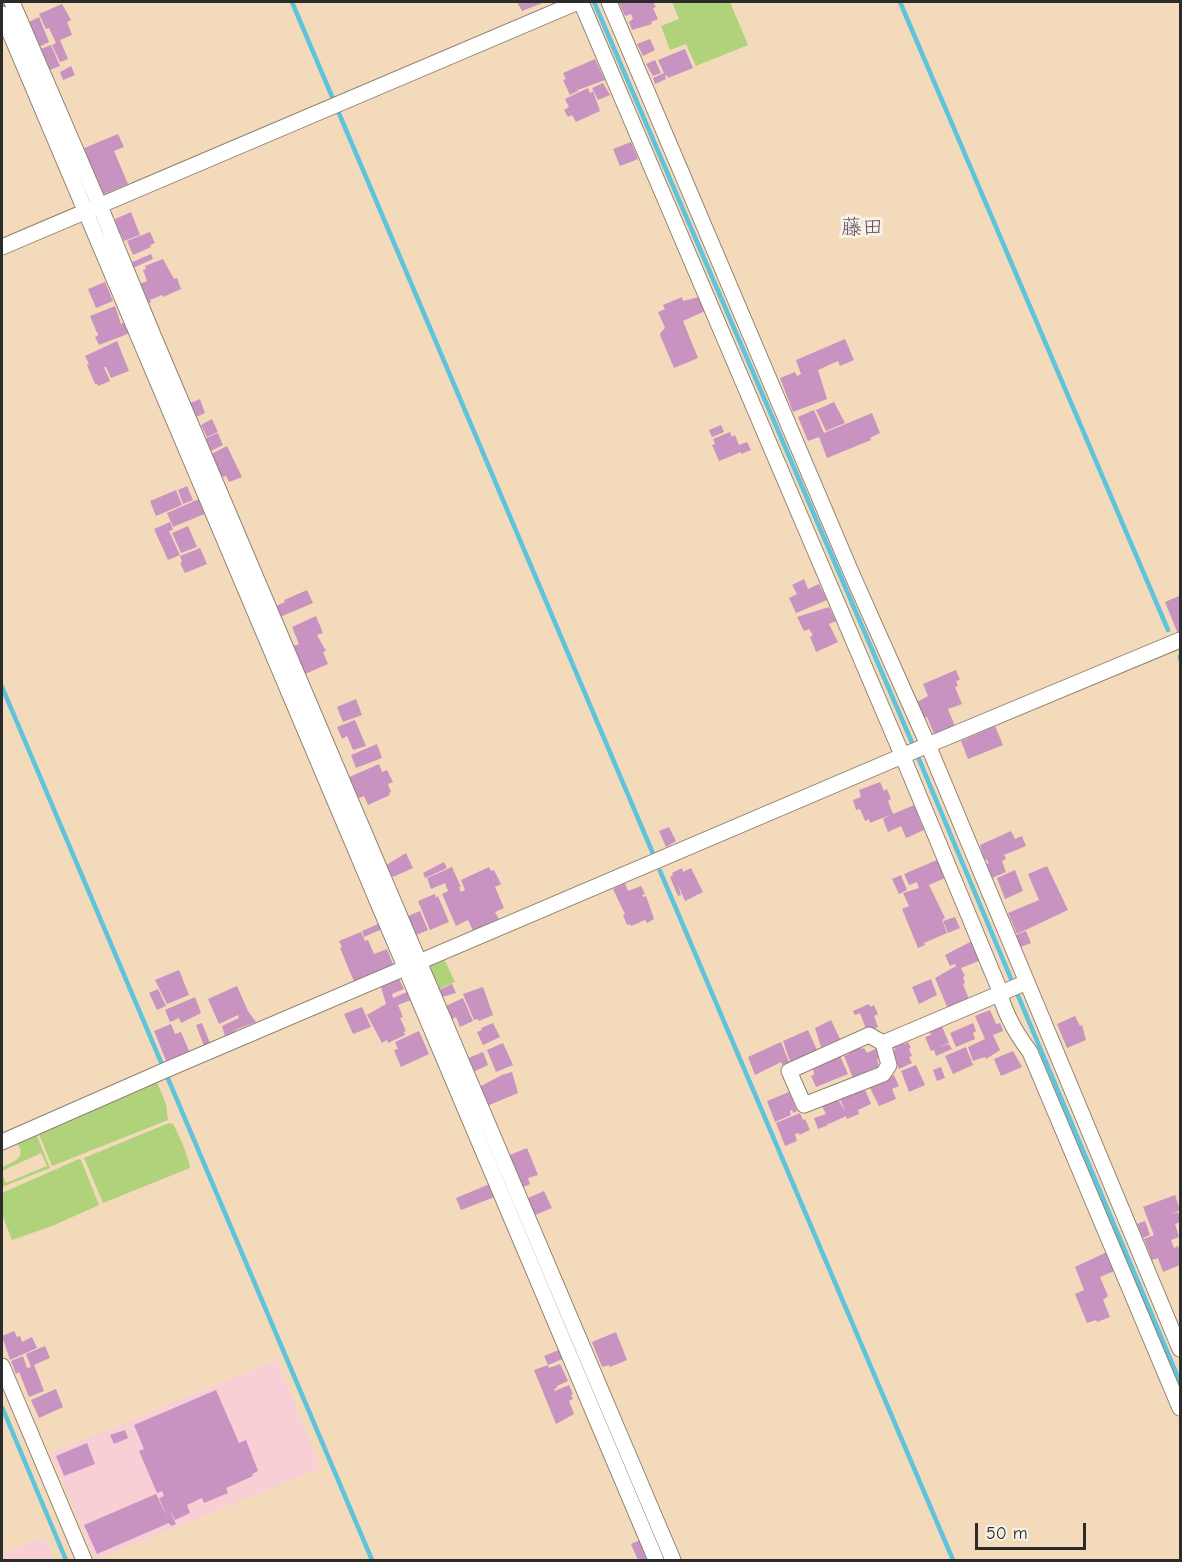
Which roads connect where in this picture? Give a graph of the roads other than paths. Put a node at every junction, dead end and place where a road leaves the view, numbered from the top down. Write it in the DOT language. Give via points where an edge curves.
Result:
graph roads {
  1 [pos="12,2"];
  2 [pos="579,2"];
  3 [pos="609,2"];
  4 [pos="2,14"];
  5 [pos="92,209"];
  6 [pos="2,247"];
  7 [pos="1180,640"];
  8 [pos="915,750"];
  9 [pos="984,917"];
  10 [pos="1000,954"];
  11 [pos="413,965"];
  12 [pos="1014,987"];
  13 [pos="1034,1036"];
  14 [pos="883,1043"];
  15 [pos="2,1142"];
  16 [pos="1180,1349"];
  17 [pos="2,1366"];
  18 [pos="1180,1408"];
  19 [pos="84,1560"];
  20 [pos="656,1560"];
  21 [pos="673,1560"];
  1 -- 5 [label="street"];
  2 -- 5 [label="street"];
  2 -- 8 [label="street"];
  3 -- 8 [label="street" via="851,572"];
  4 -- 5 [label="street"];
  5 -- 6 [label="street"];
  5 -- 11 [label="street"];
  7 -- 8 [label="street"];
  8 -- 9 [label="street"];
  8 -- 9 [label="street"];
  8 -- 11 [label="street"];
  9 -- 10 [label="street"];
  9 -- 10 [label="street"];
  10 -- 12 [label="street"];
  10 -- 12 [label="street"];
  11 -- 15 [label="street"];
  11 -- 20 [label="street"];
  11 -- 21 [label="street"];
  12 -- 13 [label="street"];
  12 -- 13 [label="street" via="1009,1020"];
  12 -- 14 [label="street"];
  13 -- 16 [label="street"];
  13 -- 18 [label="street" via="1030,1052"];
  14 -- 14 [label="street" via="869,1035 789,1071 804,1105 883,1074 889,1065"];
  17 -- 19 [label="street"];
}
